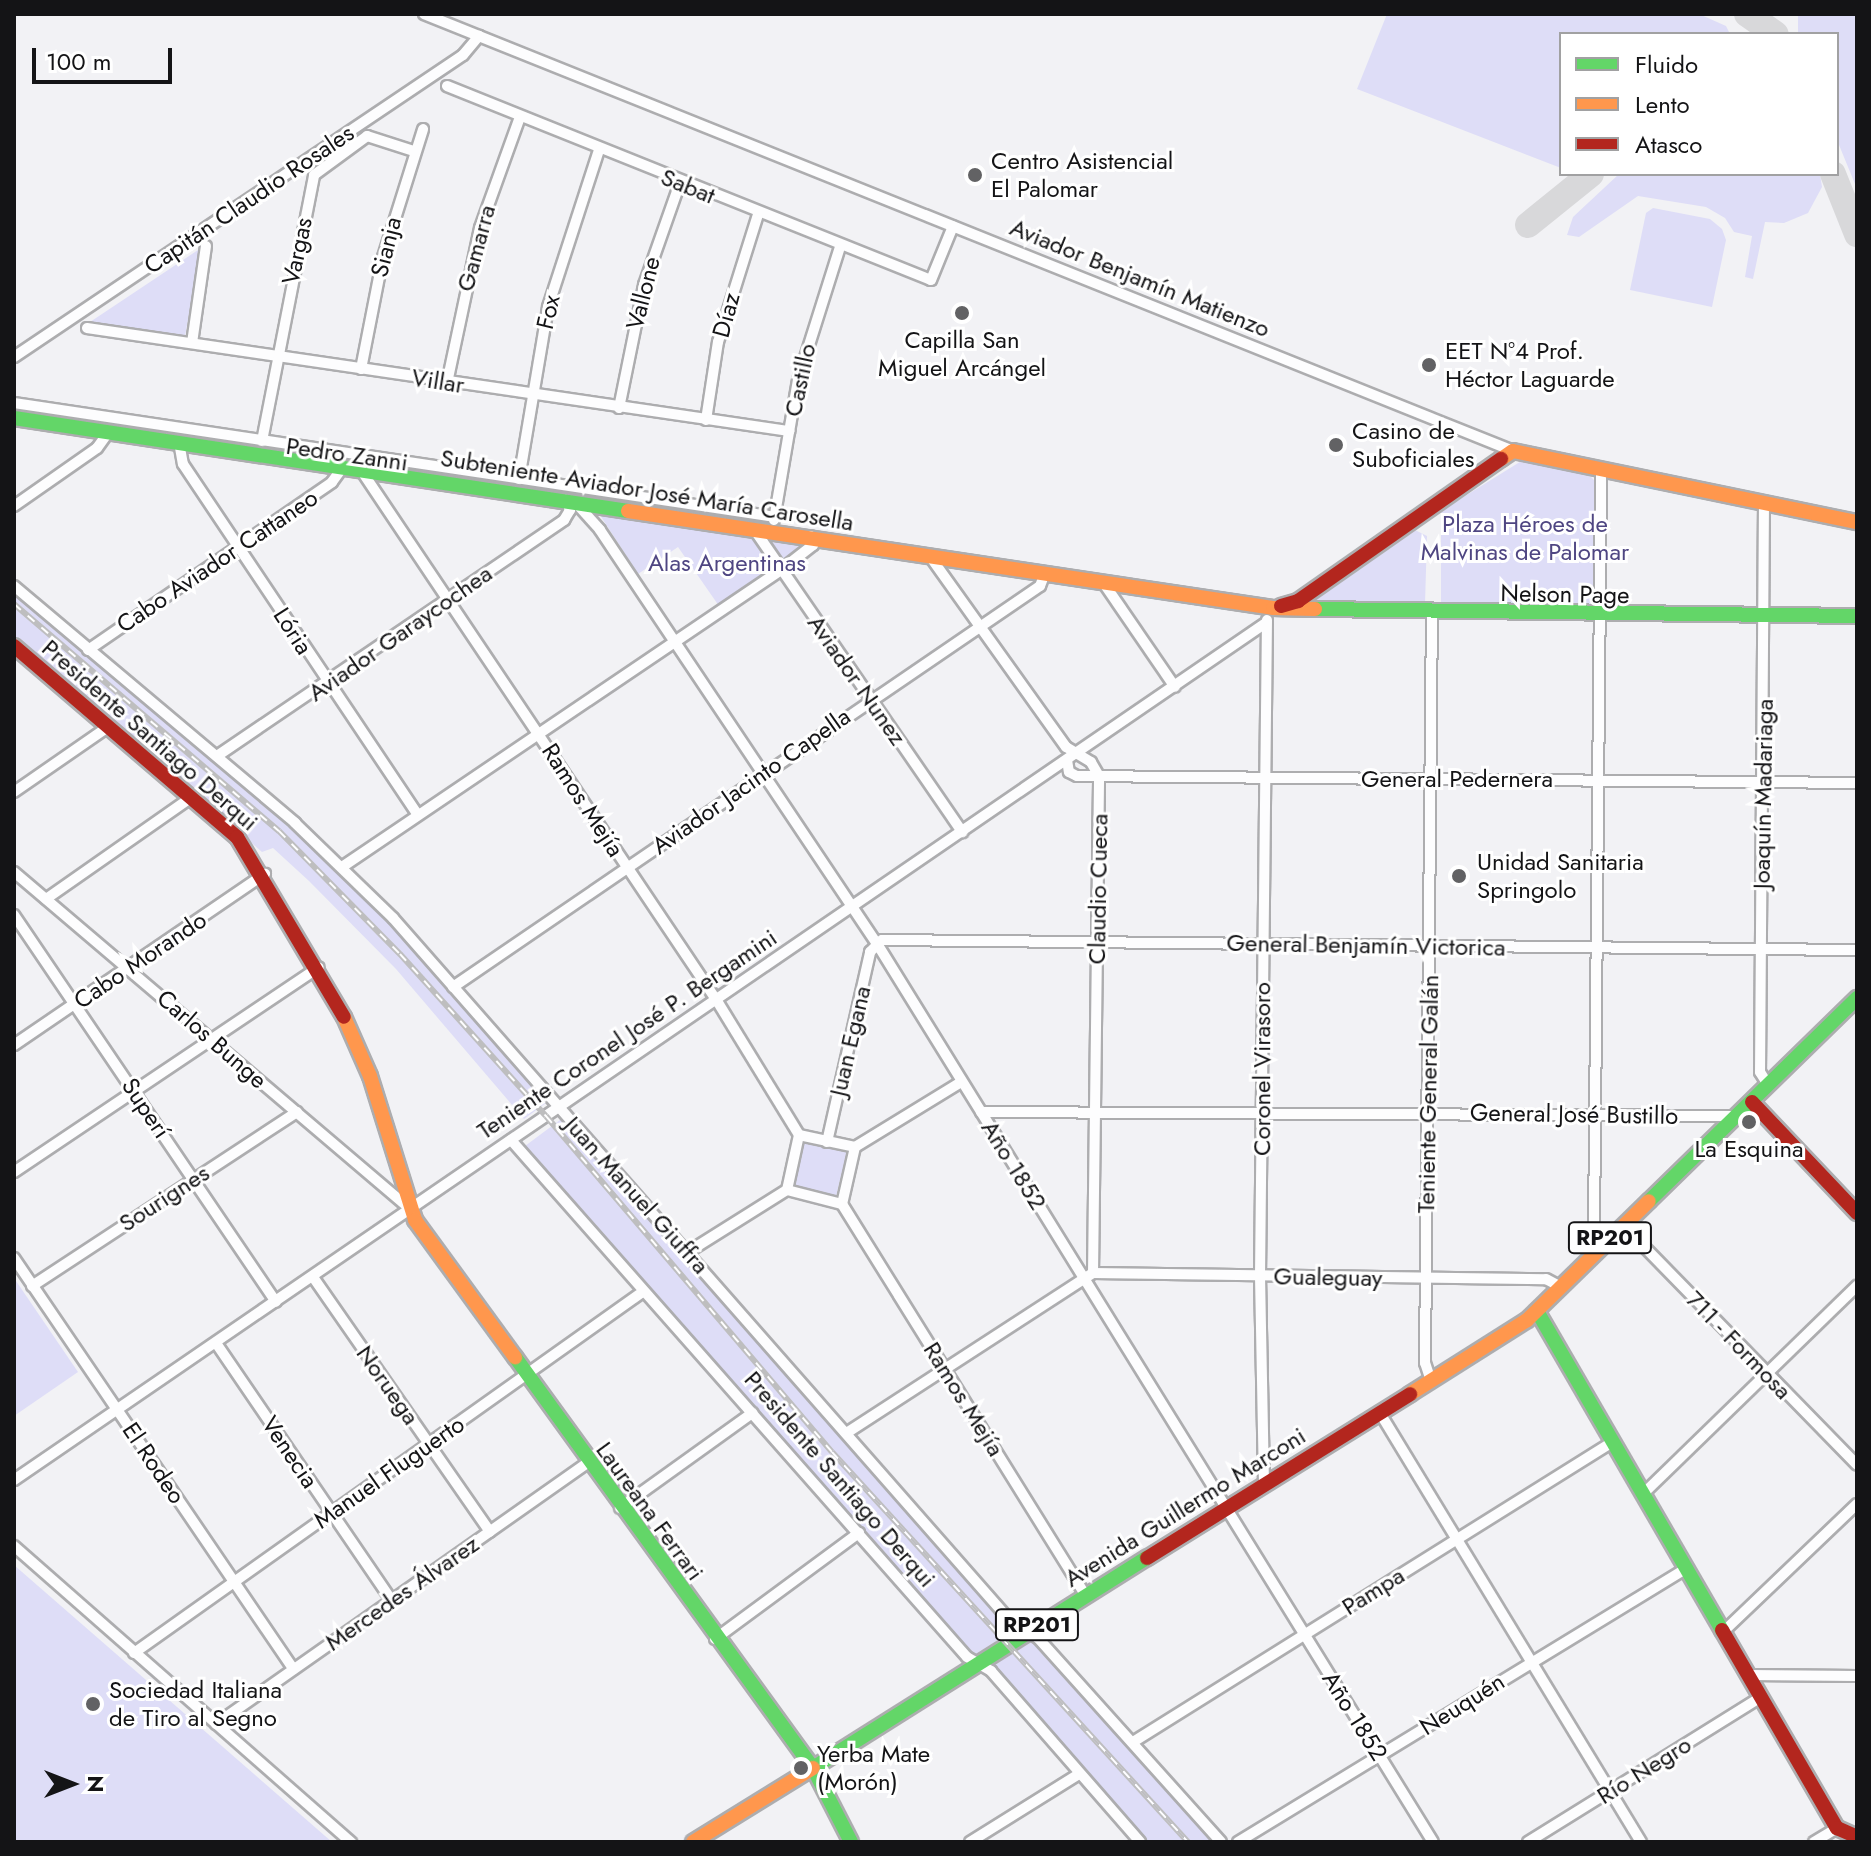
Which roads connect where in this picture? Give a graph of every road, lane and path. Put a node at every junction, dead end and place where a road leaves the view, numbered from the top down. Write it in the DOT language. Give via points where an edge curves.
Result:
graph roads {
  1 [pos="424,14"];
  2 [pos="479,36"];
  3 [pos="447,86"];
  4 [pos="520,117"];
  5 [pos="423,129"];
  6 [pos="599,150"];
  7 [pos="414,151"];
  8 [pos="680,183"];
  9 [pos="758,214"];
  10 [pos="953,226"];
  11 [pos="206,246"];
  12 [pos="840,247"];
  13 [pos="87,328"];
  14 [pos="192,343"];
  15 [pos="275,356"];
  16 [pos="14,357"];
  17 [pos="361,369"];
  18 [pos="447,383"];
  19 [pos="532,396"];
  20 [pos="14,403"];
  21 [pos="619,408"];
  22 [pos="14,418"];
  23 [pos="706,420"];
  24 [pos="789,431"];
  25 [pos="108,433"];
  26 [pos="262,441"];
  27 [pos="179,442"];
  28 [pos="1513,451"];
  29 [pos="342,468"];
  30 [pos="359,469"];
  31 [pos="1601,469"];
  32 [pos="519,479"];
  33 [pos="570,501"];
  34 [pos="1764,502"];
  35 [pos="14,506"];
  36 [pos="1857,522"];
  37 [pos="766,524"];
  38 [pos="811,536"];
  39 [pos="238,547"];
  40 [pos="929,555"];
  41 [pos="781,570"];
  42 [pos="1045,573"];
  43 [pos="1103,582"];
  44 [pos="14,586"];
  45 [pos="449,600"];
  46 [pos="1273,608"];
  47 [pos="1432,613"];
  48 [pos="1598,616"];
  49 [pos="1857,616"];
  50 [pos="1765,617"];
  51 [pos="1264,624"];
  52 [pos="981,625"];
  53 [pos="674,643"];
  54 [pos="88,650"];
  55 [pos="18,656"];
  56 [pos="328,683"];
  57 [pos="1175,687"];
  58 [pos="871,699"];
  59 [pos="108,727"];
  60 [pos="539,733"];
  61 [pos="217,756"];
  62 [pos="1072,757"];
  63 [pos="761,773"];
  64 [pos="1099,776"];
  65 [pos="1264,779"];
  66 [pos="1431,779"];
  67 [pos="1598,780"];
  68 [pos="1763,781"];
  69 [pos="1857,783"];
  70 [pos="14,792"];
  71 [pos="190,798"];
  72 [pos="418,815"];
  73 [pos="962,832"];
  74 [pos="342,867"];
  75 [pos="627,867"];
  76 [pos="14,872"];
  77 [pos="265,874"];
  78 [pos="46,899"];
  79 [pos="853,907"];
  80 [pos="14,916"];
  81 [pos="876,942"];
  82 [pos="1097,942"];
  83 [pos="1263,944"];
  84 [pos="1429,945"];
  85 [pos="1596,947"];
  86 [pos="1760,948"];
  87 [pos="1857,950"];
  88 [pos="319,967"];
  89 [pos="130,968"];
  90 [pos="453,987"];
  91 [pos="1857,998"];
  92 [pos="717,1001"];
  93 [pos="75,1004"];
  94 [pos="212,1038"];
  95 [pos="14,1045"];
  96 [pos="961,1082"];
  97 [pos="1768,1085"];
  98 [pos="136,1091"];
  99 [pos="1752,1102"];
  100 [pos="559,1107"];
  101 [pos="1094,1110"];
  102 [pos="1262,1111"];
  103 [pos="297,1112"];
  104 [pos="981,1112"];
  105 [pos="1428,1113"];
  106 [pos="1595,1115"];
  107 [pos="1735,1116"];
  108 [pos="799,1135"];
  109 [pos="511,1140"];
  110 [pos="827,1142"];
  111 [pos="855,1147"];
  112 [pos="14,1172"];
  113 [pos="193,1178"];
  114 [pos="787,1190"];
  115 [pos="842,1204"];
  116 [pos="409,1208"];
  117 [pos="1857,1213"];
  118 [pos="1623,1225"];
  119 [pos="1600,1248"];
  120 [pos="688,1252"];
  121 [pos="1093,1256"];
  122 [pos="14,1258"];
  123 [pos="1074,1263"];
  124 [pos="1260,1276"];
  125 [pos="313,1277"];
  126 [pos="1090,1277"];
  127 [pos="1426,1278"];
  128 [pos="32,1286"];
  129 [pos="1857,1286"];
  130 [pos="1561,1287"];
  131 [pos="644,1291"];
  132 [pos="276,1302"];
  133 [pos="1537,1311"];
  134 [pos="216,1343"];
  135 [pos="946,1371"];
  136 [pos="1766,1373"];
  137 [pos="526,1376"];
  138 [pos="1431,1381"];
  139 [pos="118,1410"];
  140 [pos="752,1413"];
  141 [pos="1380,1413"];
  142 [pos="848,1432"];
  143 [pos="1614,1441"];
  144 [pos="429,1445"];
  145 [pos="588,1463"];
  146 [pos="1857,1465"];
  147 [pos="14,1480"];
  148 [pos="1264,1484"];
  149 [pos="1645,1492"];
  150 [pos="1857,1504"];
  151 [pos="620,1508"];
  152 [pos="1225,1508"];
  153 [pos="331,1513"];
  154 [pos="490,1532"];
  155 [pos="859,1533"];
  156 [pos="1455,1540"];
  157 [pos="14,1546"];
  158 [pos="1687,1568"];
  159 [pos="233,1582"];
  160 [pos="1085,1595"];
  161 [pos="391,1600"];
  162 [pos="1724,1631"];
  163 [pos="1026,1632"];
  164 [pos="1305,1635"];
  165 [pos="715,1639"];
  166 [pos="134,1653"];
  167 [pos="1531,1662"];
  168 [pos="977,1664"];
  169 [pos="293,1669"];
  170 [pos="1749,1675"];
  171 [pos="1857,1676"];
  172 [pos="1761,1697"];
  173 [pos="216,1724"];
  174 [pos="1133,1742"];
  175 [pos="1380,1755"];
  176 [pos="813,1768"];
  177 [pos="1079,1774"];
  178 [pos="1610,1790"];
  179 [pos="1837,1828"];
  180 [pos="1857,1837"];
  181 [pos="351,1842"];
  182 [pos="693,1842"];
  183 [pos="851,1842"];
  184 [pos="970,1842"];
  185 [pos="1140,1842"];
  186 [pos="1221,1842"];
  187 [pos="1238,1842"];
  188 [pos="1433,1842"];
  189 [pos="1528,1842"];
  190 [pos="1641,1842"];
  191 [pos="1814,1842"];
  1 -- 2 [label="street, Aviador Benjamín Matienzo"];
  2 -- 10 [label="street, Aviador Benjamín Matienzo"];
  2 -- 16 [label="street, Capitán Claudio Rosales" via="463,55"];
  3 -- 4 [label="street, Sabat"];
  4 -- 6 [label="street, Sabat"];
  4 -- 18 [label="street, Gamarra" via="480,228"];
  5 -- 7 [label="street, Sianja"];
  6 -- 8 [label="street, Sabat"];
  6 -- 19 [label="street, Fox" via="555,282"];
  7 -- 15 [label="street, Vargas" via="367,136 314,175"];
  7 -- 17 [label="street, Sianja" via="383,257"];
  8 -- 9 [label="street, Sabat"];
  8 -- 21 [label="street, Vallone" via="644,285"];
  9 -- 12 [label="street, Sabat"];
  9 -- 23 [label="street, Díaz" via="718,342"];
  10 -- 12 [label="street, Sabat" via="931,280"];
  10 -- 28 [label="street, Aviador Benjamín Matienzo"];
  11 -- 14 [label="street"];
  12 -- 24 [label="street, Castillo" via="815,315"];
  13 -- 14 [label="street, Villar"];
  14 -- 15 [label="street, Villar"];
  15 -- 17 [label="street, Villar"];
  15 -- 26 [label="street, Vargas"];
  17 -- 18 [label="street, Villar"];
  18 -- 19 [label="street, Villar"];
  19 -- 21 [label="street, Villar"];
  19 -- 32 [label="street, Fox"];
  20 -- 26 [label="street, Pedro Zanni"];
  21 -- 23 [label="street, Villar"];
  22 -- 25 [label="street, Subteniente Aviador José María Carosella"];
  23 -- 24 [label="street, Villar"];
  24 -- 37 [label="street, Castillo"];
  25 -- 27 [label="street, Subteniente Aviador José María Carosella"];
  25 -- 35 [label="street" via="97,448"];
  26 -- 32 [label="street, Pedro Zanni"];
  27 -- 29 [label="street, Subteniente Aviador José María Carosella"];
  27 -- 39 [label="street, Lória" via="183,464"];
  28 -- 31 [label="street, Aviador Benjamín Matienzo"];
  28 -- 46 [label="street" via="1298,601"];
  29 -- 30 [label="street, Subteniente Aviador José María Carosella"];
  29 -- 39 [label="street, Cabo Aviador Cattaneo" via="332,482"];
  30 -- 33 [label="street, Subteniente Aviador José María Carosella"];
  30 -- 45 [label="street, Ramos Mejía"];
  31 -- 34 [label="street, Aviador Benjamín Matienzo"];
  31 -- 48 [label="street"];
  32 -- 37 [label="street, Pedro Zanni"];
  33 -- 37 [label="street, Subteniente Aviador José María Carosella"];
  33 -- 45 [label="street, Aviador Garaycochea" via="564,520"];
  33 -- 53 [label="street, Año 1852"];
  34 -- 36 [label="street, Aviador Benjamín Matienzo"];
  34 -- 50 [label="street, Joaquín Madariaga"];
  37 -- 38 [label="street, Subteniente Aviador José María Carosella"];
  37 -- 41 [label="street, Aviador Nunez"];
  38 -- 40 [label="street, Subteniente Aviador José María Carosella"];
  38 -- 41 [label="street" via="813,545"];
  39 -- 54 [label="street, Cabo Aviador Cattaneo"];
  39 -- 56 [label="street, Lória"];
  40 -- 42 [label="street, Subteniente Aviador José María Carosella"];
  40 -- 52 [label="street"];
  41 -- 53 [label="street"];
  41 -- 58 [label="street, Aviador Nunez"];
  42 -- 43 [label="street, Subteniente Aviador José María Carosella"];
  42 -- 52 [label="street, Aviador Jacinto Capella" via="1040,586"];
  43 -- 46 [label="street, Subteniente Aviador José María Carosella"];
  43 -- 57 [label="street"];
  44 -- 54 [label="street, Juan Manuel Giuffra"];
  45 -- 56 [label="street, Aviador Garaycochea"];
  45 -- 60 [label="street, Ramos Mejía"];
  46 -- 47 [label="street, Nelson Page"];
  46 -- 51 [label="street, Coronel Virasoro"];
  47 -- 48 [label="street, Nelson Page"];
  47 -- 66 [label="street, Teniente General Galán"];
  48 -- 50 [label="street, Nelson Page"];
  48 -- 67 [label="street"];
  49 -- 50 [label="street, Nelson Page"];
  50 -- 68 [label="street, Joaquín Madariaga"];
  51 -- 57 [label="street, Teniente Coronel José P. Bergamini"];
  51 -- 65 [label="street, Coronel Virasoro"];
  52 -- 58 [label="street, Aviador Jacinto Capella"];
  52 -- 62 [label="street"];
  53 -- 60 [label="street"];
  53 -- 63 [label="street, Año 1852"];
  54 -- 61 [label="street, Juan Manuel Giuffra"];
  55 -- 59 [label="street, Presidente Santiago Derqui"];
  56 -- 61 [label="street, Aviador Garaycochea"];
  56 -- 72 [label="street, Lória"];
  57 -- 62 [label="street, Teniente Coronel José P. Bergamini"];
  58 -- 63 [label="street, Aviador Jacinto Capella"];
  58 -- 73 [label="street, Aviador Nunez"];
  59 -- 70 [label="street"];
  59 -- 71 [label="street, Presidente Santiago Derqui"];
  60 -- 72 [label="street"];
  60 -- 75 [label="street, Ramos Mejía"];
  61 -- 74 [label="street, Juan Manuel Giuffra"];
  62 -- 64 [label="street" via="1091,762"];
  62 -- 64 [label="street, General Pedernera" via="1073,775"];
  62 -- 73 [label="street, Teniente Coronel José P. Bergamini"];
  63 -- 75 [label="street, Aviador Jacinto Capella"];
  63 -- 79 [label="street, Año 1852"];
  64 -- 65 [label="street, General Pedernera"];
  64 -- 82 [label="street, Claudio Cueca"];
  65 -- 66 [label="street, General Pedernera"];
  65 -- 83 [label="street, Coronel Virasoro"];
  66 -- 67 [label="street, General Pedernera"];
  66 -- 84 [label="street, Teniente General Galán"];
  67 -- 68 [label="street, General Pedernera"];
  67 -- 85 [label="street"];
  68 -- 69 [label="street, General Pedernera"];
  68 -- 86 [label="street, Joaquín Madariaga"];
  71 -- 77 [label="street, Presidente Santiago Derqui" via="242,843"];
  71 -- 78 [label="street"];
  72 -- 74 [label="street"];
  73 -- 79 [label="street, Teniente Coronel José P. Bergamini"];
  74 -- 90 [label="street, Juan Manuel Giuffra"];
  75 -- 90 [label="street, Aviador Jacinto Capella"];
  75 -- 92 [label="street, Ramos Mejía"];
  76 -- 78 [label="street, Carlos Bunge"];
  77 -- 88 [label="street, Presidente Santiago Derqui"];
  77 -- 89 [label="street, Cabo Morando"];
  78 -- 89 [label="street, Carlos Bunge"];
  79 -- 81 [label="street, Año 1852"];
  79 -- 92 [label="street, Teniente Coronel José P. Bergamini"];
  80 -- 93 [label="street, Superí"];
  81 -- 82 [label="street, General Benjamín Victorica"];
  81 -- 96 [label="street, Año 1852"];
  81 -- 110 [label="street, Juan Egana"];
  82 -- 83 [label="street, General Benjamín Victorica"];
  82 -- 101 [label="street, Claudio Cueca"];
  83 -- 84 [label="street, General Benjamín Victorica"];
  83 -- 102 [label="street, Coronel Virasoro"];
  84 -- 85 [label="street, General Benjamín Victorica"];
  84 -- 105 [label="street, Teniente General Galán"];
  85 -- 86 [label="street, General Benjamín Victorica"];
  85 -- 106 [label="street"];
  86 -- 87 [label="street, General Benjamín Victorica"];
  86 -- 97 [label="street, Joaquín Madariaga" via="1760,1072"];
  88 -- 94 [label="street"];
  88 -- 116 [label="street, Presidente Santiago Derqui" via="370,1076"];
  89 -- 93 [label="street, Cabo Morando"];
  89 -- 94 [label="street, Carlos Bunge"];
  90 -- 100 [label="street, Juan Manuel Giuffra"];
  91 -- 97 [label="street, RP201"];
  92 -- 100 [label="street, Teniente Coronel José P. Bergamini"];
  92 -- 108 [label="street, Ramos Mejía"];
  93 -- 95 [label="street, Cabo Morando"];
  93 -- 98 [label="street, Superí"];
  94 -- 98 [label="street"];
  94 -- 103 [label="street, Carlos Bunge"];
  96 -- 104 [label="street, Año 1852"];
  96 -- 111 [label="street"];
  97 -- 99 [label="street, RP201"];
  98 -- 112 [label="street"];
  98 -- 113 [label="street, Superí"];
  99 -- 107 [label="street, RP201"];
  99 -- 117 [label="street"];
  100 -- 109 [label="street, Teniente Coronel José P. Bergamini"];
  100 -- 120 [label="street, Juan Manuel Giuffra"];
  101 -- 102 [label="street, General José Bustillo"];
  101 -- 104 [label="street, General José Bustillo"];
  101 -- 121 [label="street, Claudio Cueca"];
  102 -- 105 [label="street, General José Bustillo"];
  102 -- 124 [label="street, Coronel Virasoro"];
  103 -- 113 [label="street, Sourignes"];
  103 -- 116 [label="street, Carlos Bunge"];
  104 -- 123 [label="street, Año 1852"];
  105 -- 106 [label="street, General José Bustillo"];
  105 -- 127 [label="street, Teniente General Galán"];
  106 -- 107 [label="street, General José Bustillo"];
  106 -- 119 [label="street" via="1594,1231"];
  107 -- 118 [label="street, RP201"];
  108 -- 110 [label="street"];
  108 -- 114 [label="street"];
  109 -- 116 [label="street, Teniente Coronel José P. Bergamini"];
  109 -- 131 [label="street, Presidente Santiago Derqui"];
  110 -- 111 [label="street"];
  111 -- 115 [label="street"];
  113 -- 128 [label="street, Sourignes"];
  113 -- 132 [label="street, Superí"];
  114 -- 115 [label="street"];
  114 -- 120 [label="street"];
  115 -- 135 [label="street, Ramos Mejía"];
  116 -- 125 [label="street, Teniente Coronel José P. Bergamini"];
  116 -- 137 [label="street, Laureana Ferrari"];
  118 -- 119 [label="street, RP201"];
  118 -- 136 [label="street, 711 - Formosa"];
  119 -- 130 [label="street, RP201"];
  120 -- 142 [label="street, Juan Manuel Giuffra"];
  121 -- 123 [label="street"];
  121 -- 126 [label="street, Claudio Cueca"];
  122 -- 128 [label="street, El Rodeo"];
  123 -- 126 [label="street, Año 1852"];
  124 -- 126 [label="street, Gualeguay"];
  124 -- 127 [label="street, Gualeguay"];
  124 -- 148 [label="street, Coronel Virasoro"];
  125 -- 132 [label="street, Teniente Coronel José P. Bergamini"];
  125 -- 144 [label="street, Noruega"];
  126 -- 135 [label="street"];
  126 -- 152 [label="street, Año 1852"];
  127 -- 130 [label="street, Gualeguay" via="1546,1279"];
  127 -- 138 [label="street, Teniente General Galán" via="1425,1363"];
  128 -- 139 [label="street, El Rodeo"];
  129 -- 136 [label="street"];
  130 -- 133 [label="street, RP201"];
  131 -- 137 [label="street, Manuel Fluguerto"];
  131 -- 140 [label="street, Presidente Santiago Derqui"];
  132 -- 134 [label="street, Teniente Coronel José P. Bergamini"];
  133 -- 138 [label="street, Avenida Guillermo Marconi / RP201"];
  133 -- 143 [label="street"];
  134 -- 139 [label="street, Teniente Coronel José P. Bergamini"];
  134 -- 153 [label="street, Venecia"];
  135 -- 142 [label="street"];
  135 -- 160 [label="street, Ramos Mejía"];
  136 -- 146 [label="street, 711 - Formosa"];
  136 -- 149 [label="street"];
  137 -- 144 [label="street, Manuel Fluguerto"];
  137 -- 145 [label="street, Laureana Ferrari"];
  138 -- 141 [label="street, Avenida Guillermo Marconi / RP201"];
  139 -- 147 [label="street, Teniente Coronel José P. Bergamini"];
  139 -- 159 [label="street, El Rodeo"];
  140 -- 151 [label="street"];
  140 -- 155 [label="street, Presidente Santiago Derqui"];
  141 -- 148 [label="street, Avenida Guillermo Marconi / RP201"];
  141 -- 156 [label="street"];
  142 -- 163 [label="street, Juan Manuel Giuffra"];
  143 -- 149 [label="street"];
  143 -- 156 [label="street, Pampa"];
  144 -- 153 [label="street, Manuel Fluguerto"];
  144 -- 154 [label="street, Noruega"];
  145 -- 151 [label="street, Laureana Ferrari"];
  145 -- 154 [label="street, Mercedes Álvarez"];
  148 -- 152 [label="street, Avenida Guillermo Marconi / RP201"];
  149 -- 158 [label="street"];
  150 -- 162 [label="street"];
  151 -- 165 [label="street, Laureana Ferrari"];
  152 -- 160 [label="street, Avenida Guillermo Marconi / RP201"];
  152 -- 164 [label="street, Año 1852"];
  153 -- 159 [label="street, Manuel Fluguerto"];
  153 -- 161 [label="street, Venecia"];
  154 -- 161 [label="street, Mercedes Álvarez"];
  155 -- 165 [label="street"];
  155 -- 168 [label="street, Presidente Santiago Derqui"];
  156 -- 164 [label="street, Pampa"];
  156 -- 167 [label="street"];
  157 -- 166 [label="street"];
  158 -- 162 [label="street"];
  158 -- 167 [label="street, Neuquén"];
  159 -- 166 [label="street, Manuel Fluguerto"];
  159 -- 169 [label="street, El Rodeo"];
  160 -- 163 [label="street, Avenida Guillermo Marconi / RP201"];
  161 -- 169 [label="street, Mercedes Álvarez"];
  162 -- 170 [label="street"];
  163 -- 168 [label="street, Avenida Guillermo Marconi / RP201"];
  163 -- 174 [label="street, Juan Manuel Giuffra" via="1038,1638"];
  164 -- 174 [label="street, Pampa"];
  164 -- 175 [label="street, Año 1852"];
  165 -- 176 [label="street, Laureana Ferrari"];
  166 -- 173 [label="street"];
  167 -- 175 [label="street, Neuquén"];
  167 -- 178 [label="street"];
  168 -- 176 [label="street, Avenida Guillermo Marconi / RP201"];
  168 -- 177 [label="street, Presidente Santiago Derqui" via="991,1671"];
  169 -- 173 [label="street, Mercedes Álvarez"];
  170 -- 171 [label="street"];
  170 -- 172 [label="street"];
  172 -- 178 [label="street, Río Negro"];
  172 -- 179 [label="street"];
  173 -- 181 [label="street"];
  174 -- 186 [label="street, Juan Manuel Giuffra"];
  175 -- 187 [label="street, Neuquén"];
  175 -- 188 [label="street, Año 1852"];
  176 -- 182 [label="street, Avenida Guillermo Marconi"];
  176 -- 183 [label="street, Laureana Ferrari"];
  177 -- 184 [label="street"];
  177 -- 185 [label="street, Presidente Santiago Derqui"];
  178 -- 189 [label="street, Río Negro"];
  178 -- 190 [label="street"];
  179 -- 180 [label="street"];
  179 -- 191 [label="street"];
}
